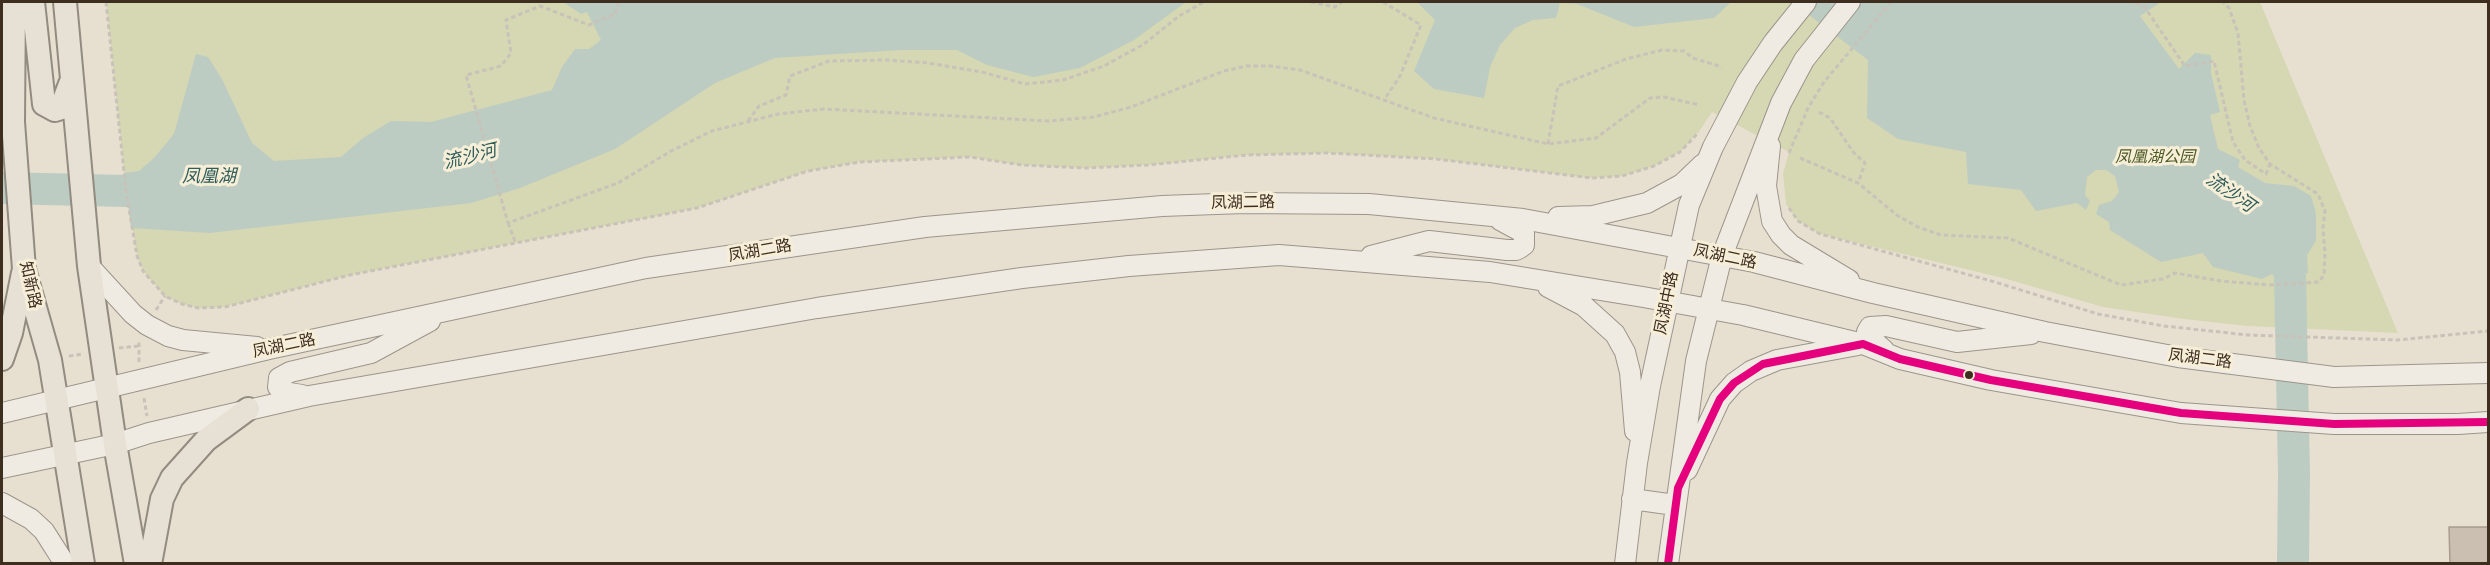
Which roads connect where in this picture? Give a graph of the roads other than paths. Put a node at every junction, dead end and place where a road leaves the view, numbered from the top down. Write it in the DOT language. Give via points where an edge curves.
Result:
graph roads {
  1 [pos="14,2"];
  2 [pos="33,2"];
  3 [pos="65,2"];
  4 [pos="1806,2"];
  5 [pos="1850,2"];
  6 [pos="71,80"];
  7 [pos="1727,120"];
  8 [pos="1773,123"];
  9 [pos="1490,215"];
  10 [pos="1523,219"];
  11 [pos="1678,247"];
  12 [pos="1722,256"];
  13 [pos="1354,261"];
  14 [pos="89,266"];
  15 [pos="24,269"];
  16 [pos="1529,278"];
  17 [pos="1873,293"];
  18 [pos="1668,302"];
  19 [pos="1708,310"];
  20 [pos="448,312"];
  21 [pos="2046,333"];
  22 [pos="1863,344"];
  23 [pos="269,349"];
  24 [pos="2,359"];
  25 [pos="1900,359"];
  26 [pos="2488,373"];
  27 [pos="107,386"];
  28 [pos="309,396"];
  29 [pos="57,399"];
  30 [pos="248,410"];
  31 [pos="2,413"];
  32 [pos="2488,422"];
  33 [pos="115,444"];
  34 [pos="64,455"];
  35 [pos="1637,463"];
  36 [pos="2,468"];
  37 [pos="1677,496"];
  38 [pos="1632,499"];
  39 [pos="2,503"];
  40 [pos="65,564"];
  41 [pos="83,564"];
  42 [pos="136,564"];
  43 [pos="150,564"];
  44 [pos="1625,564"];
  45 [pos="1668,564"];
  1 -- 15 [label="main road, 知新路" via="13,122"];
  2 -- 6 [label="main road" via="44,104 55,110 61,108"];
  3 -- 6 [label="main road"];
  4 -- 7 [label="street, 凤湖中路" via="1773,43"];
  5 -- 8 [label="street" via="1804,60"];
  6 -- 14 [label="main road"];
  7 -- 10 [label="street" via="1708,159 1696,172 1647,203 1593,216"];
  7 -- 11 [label="street, 凤湖中路" via="1689,205"];
  8 -- 12 [label="street"];
  8 -- 17 [label="street" via="1766,186 1772,221 1791,245"];
  9 -- 10 [label="street, 凤湖二路"];
  9 -- 13 [label="street" via="1524,233 1524,244 1507,250 1429,241"];
  9 -- 20 [label="street, 凤湖二路" via="1369,204 1244,203 1162,206 936,226 646,268"];
  10 -- 11 [label="street, 凤湖二路"];
  11 -- 12 [label="street, 凤湖二路"];
  11 -- 18 [label="street, 凤湖中路"];
  12 -- 17 [label="street, 凤湖二路"];
  12 -- 19 [label="street"];
  13 -- 16 [label="street"];
  13 -- 28 [label="street" via="1279,255 1022,278 817,308"];
  14 -- 23 [label="street" via="133,314 168,336"];
  14 -- 27 [label="main road"];
  15 -- 24 [label="main road"];
  15 -- 29 [label="main road, 知新路"];
  16 -- 18 [label="street"];
  16 -- 35 [label="street" via="1584,306 1615,334 1630,372"];
  17 -- 21 [label="street, 凤湖二路"];
  18 -- 19 [label="street"];
  18 -- 35 [label="street, 凤湖中路"];
  19 -- 22 [label="street"];
  19 -- 37 [label="street" via="1696,361"];
  20 -- 23 [label="street, 凤湖二路"];
  20 -- 28 [label="street" via="371,353 279,378 278,387 283,392"];
  21 -- 25 [label="street" via="1957,342 1886,326 1870,327 1867,332 1876,345"];
  21 -- 26 [label="street, 凤湖二路" via="2178,357 2334,377"];
  22 -- 25 [label="street"];
  22 -- 37 [label="street" via="1777,360 1734,383 1720,399"];
  23 -- 27 [label="street, 凤湖二路"];
  25 -- 32 [label="street" via="1991,380 2181,413 2334,424"];
  27 -- 29 [label="street, 凤湖二路"];
  27 -- 33 [label="main road"];
  28 -- 30 [label="street"];
  29 -- 31 [label="street, 凤湖二路"];
  29 -- 34 [label="main road, 知新路"];
  30 -- 33 [label="street"];
  30 -- 43 [label="main road" via="206,440 172,478 159,511"];
  33 -- 34 [label="street"];
  33 -- 42 [label="main road"];
  34 -- 36 [label="street"];
  34 -- 41 [label="main road, 知新路"];
  35 -- 38 [label="street, 凤湖中路"];
  37 -- 38 [label="street"];
  37 -- 45 [label="street"];
  38 -- 44 [label="street, 凤湖中路"];
  39 -- 40 [label="street" via="45,531"];
}
